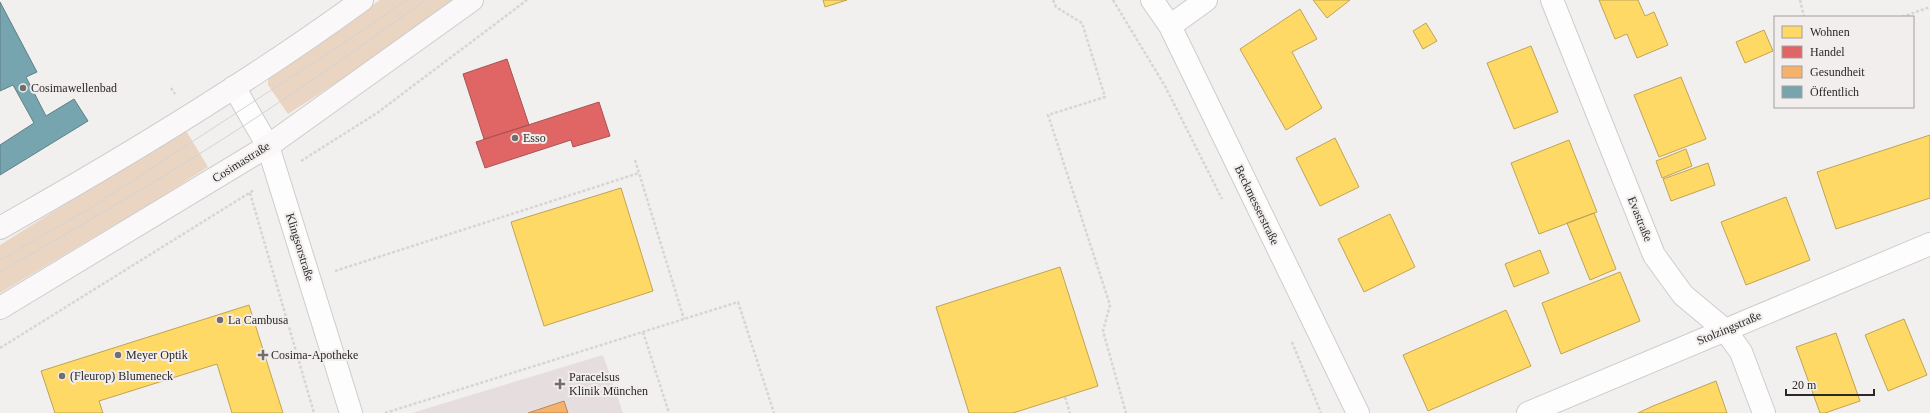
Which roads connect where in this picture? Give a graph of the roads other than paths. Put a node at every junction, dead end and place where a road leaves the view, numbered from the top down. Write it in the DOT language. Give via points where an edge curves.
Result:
graph roads {
  1 [pos="362,0"];
  2 [pos="472,0"];
  3 [pos="1152,0"];
  4 [pos="1206,0"];
  5 [pos="1552,0"];
  6 [pos="1170,26"];
  7 [pos="234,87"];
  8 [pos="268,146"];
  9 [pos="0,228"];
  10 [pos="1930,244"];
  11 [pos="0,308"];
  12 [pos="1725,330"];
  13 [pos="351,413"];
  14 [pos="1358,413"];
  15 [pos="1528,413"];
  16 [pos="1764,413"];
  1 -- 7 [label="main road"];
  2 -- 8 [label="main road, Cosimastraße"];
  3 -- 6 [label="street, Beckmesserstraße"];
  4 -- 6 [label="street"];
  5 -- 12 [label="street, Evastraße" via="1654,255 1683,295"];
  6 -- 14 [label="street, Beckmesserstraße"];
  7 -- 8 [label="street, Klingsorstraße"];
  7 -- 9 [label="main road" via="79,184"];
  8 -- 11 [label="main road, Cosimastraße"];
  8 -- 13 [label="street, Klingsorstraße"];
  10 -- 12 [label="street, Stolzingstraße"];
  12 -- 15 [label="street, Stolzingstraße"];
  12 -- 16 [label="street, Evastraße" via="1741,352"];
}
